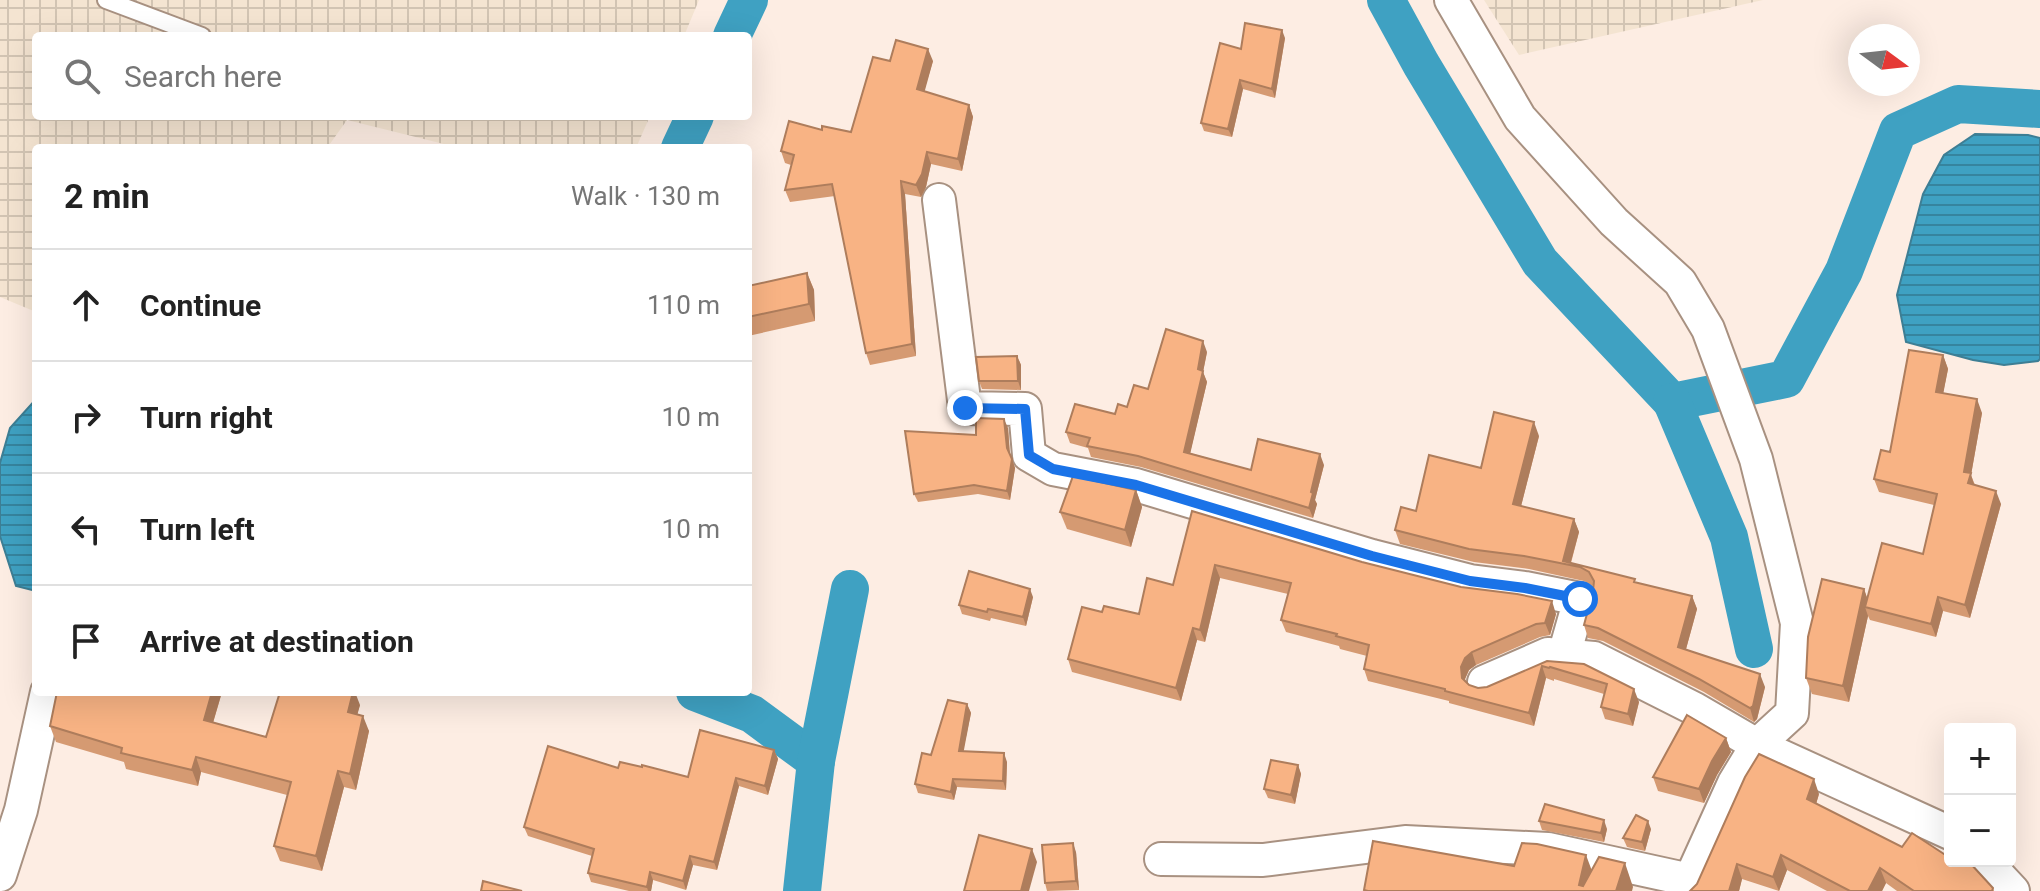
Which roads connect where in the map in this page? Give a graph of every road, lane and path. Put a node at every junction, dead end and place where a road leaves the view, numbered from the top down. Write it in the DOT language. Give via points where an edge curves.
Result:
graph roads {
  1 [pos="106,0"];
  2 [pos="1451,0"];
  3 [pos="191,32"];
  4 [pos="939,200"];
  5 [pos="1564,655"];
  6 [pos="1484,682"];
  7 [pos="46,696"];
  8 [pos="1757,745"];
  9 [pos="1944,830"];
  10 [pos="1161,859"];
  11 [pos="1991,867"];
  12 [pos="0,875"];
  13 [pos="1687,886"];
  14 [pos="2013,891"];
  1 -- 3 [label="lane"];
  2 -- 8 [label="street" via="1520,118 1614,222 1680,282 1708,329 1756,459 1797,623 1792,713"];
  4 -- 5 [label="street" via="965,408 1025,409 1029,455 1053,469 1136,485 1372,556 1470,581 1580,599"];
  5 -- 6 [label="street" via="1548,654"];
  5 -- 8 [label="street" via="1594,658"];
  7 -- 12 [label="street" via="21,810"];
  8 -- 9 [label="street"];
  8 -- 13 [label="street"];
  10 -- 13 [label="street" via="1263,860 1405,842 1548,849"];
  11 -- 14 [label="street"];
}
